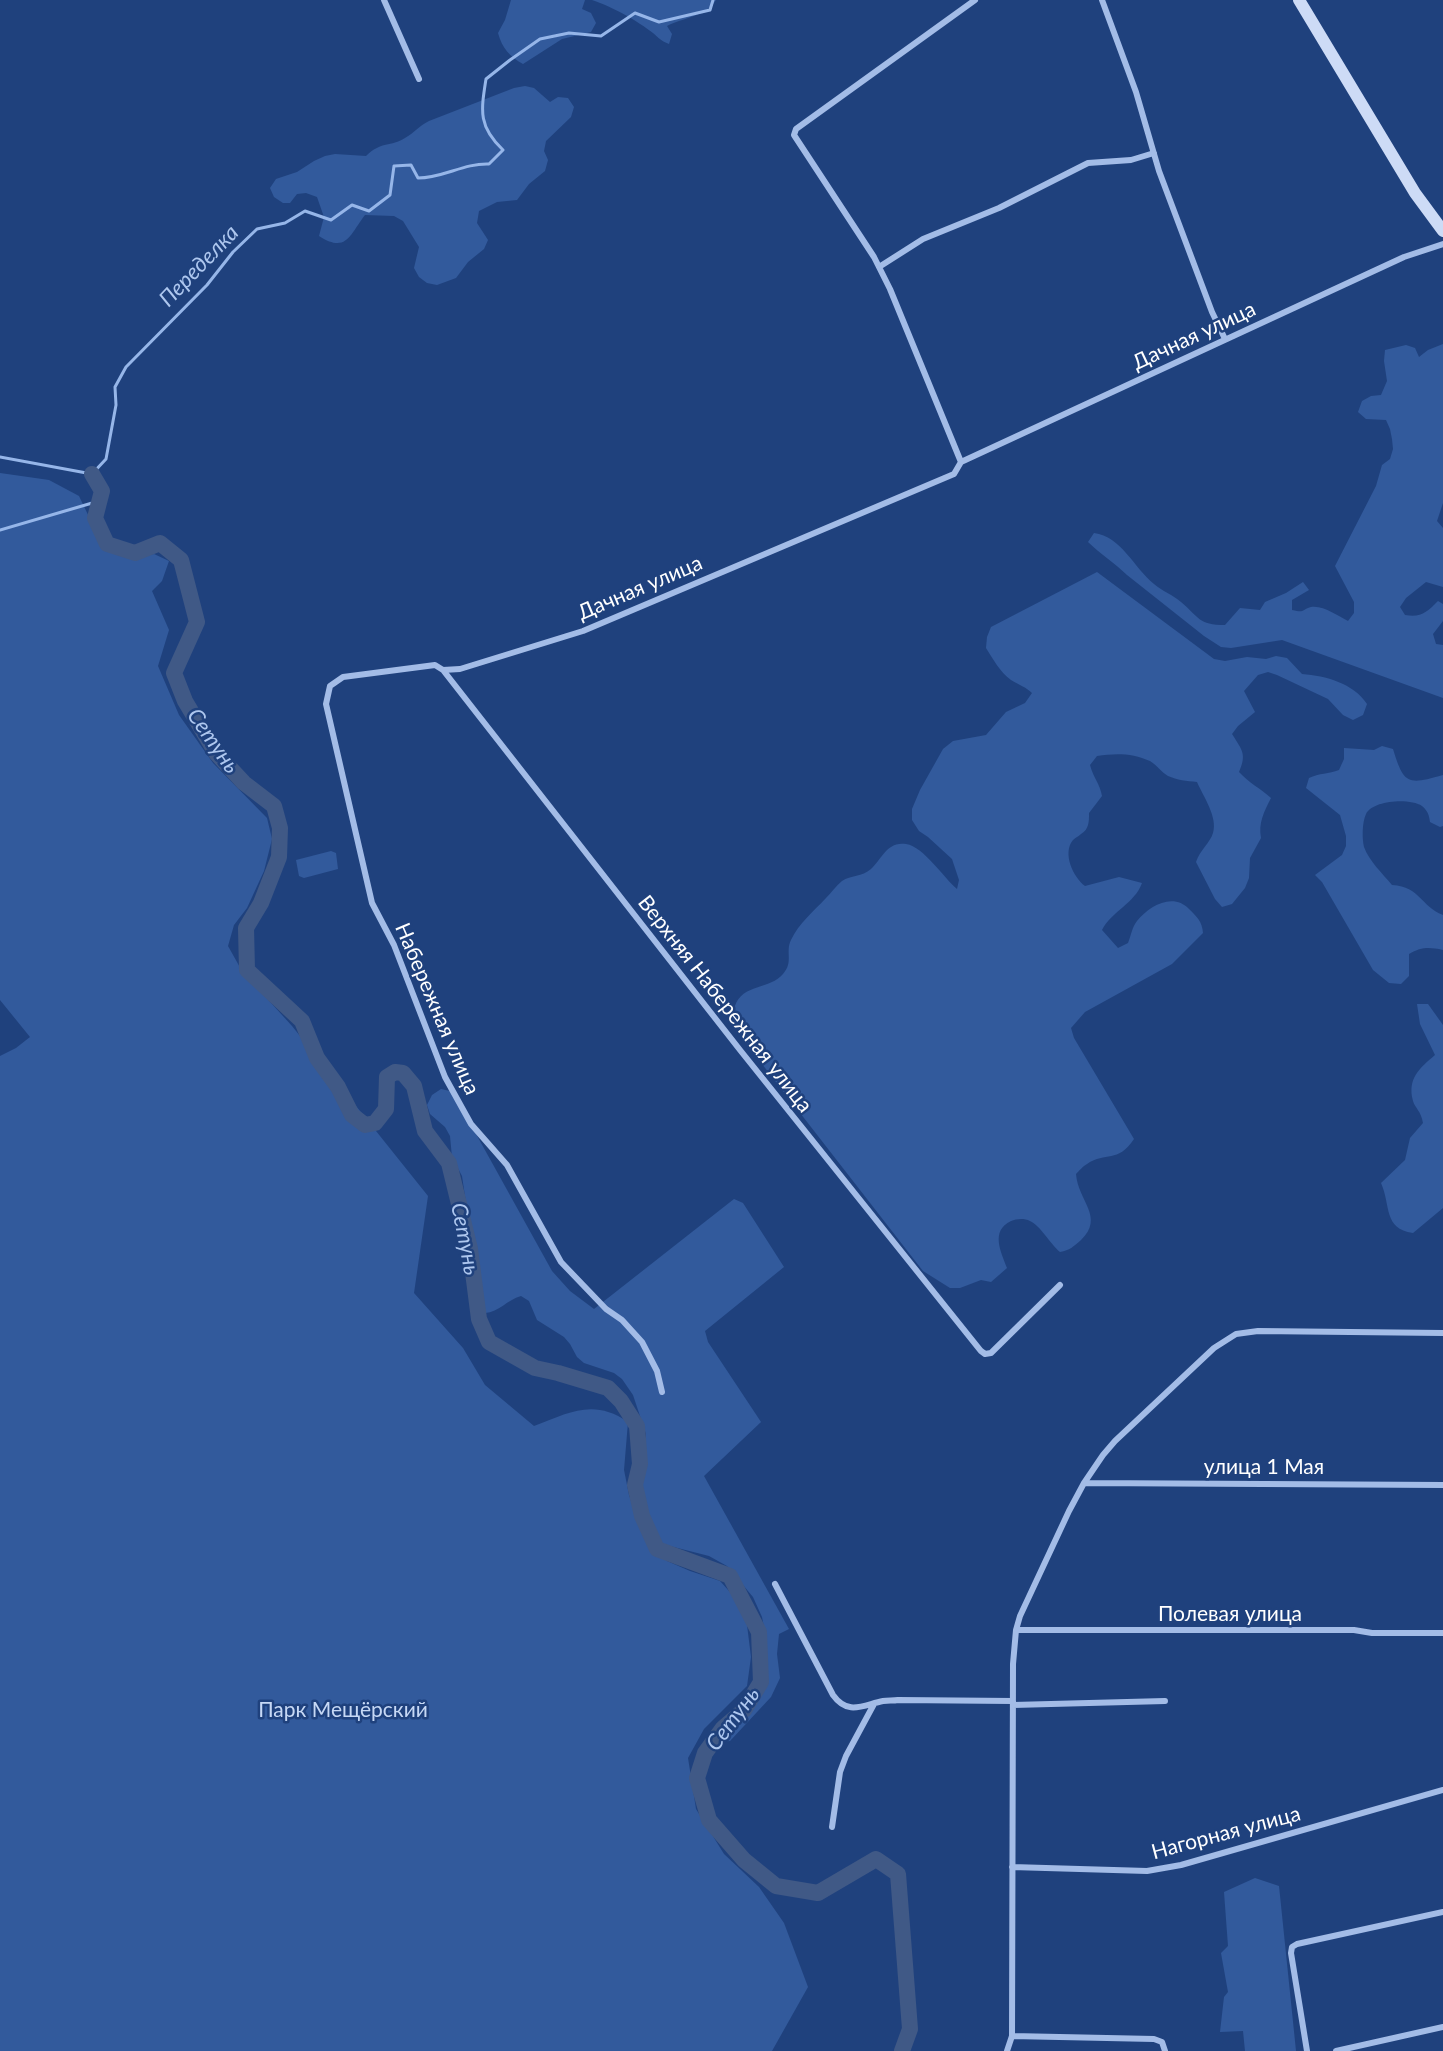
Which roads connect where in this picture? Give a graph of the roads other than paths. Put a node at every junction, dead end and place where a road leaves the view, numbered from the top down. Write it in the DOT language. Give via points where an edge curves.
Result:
graph roads {
  1 [pos="384,0"];
  2 [pos="975,0"];
  3 [pos="1102,0"];
  4 [pos="1299,0"];
  5 [pos="418,79"];
  6 [pos="1154,153"];
  7 [pos="1443,231"];
  8 [pos="1443,244"];
  9 [pos="879,267"];
  10 [pos="1225,339"];
  11 [pos="961,462"];
  12 [pos="443,670"];
  13 [pos="330,687"];
  14 [pos="1060,1285"];
  15 [pos="1443,1333"];
  16 [pos="662,1392"];
  17 [pos="1084,1483"];
  18 [pos="1443,1485"];
  19 [pos="775,1584"];
  20 [pos="1016,1630"];
  21 [pos="1443,1633"];
  22 [pos="1165,1701"];
  23 [pos="1013,1703"];
  24 [pos="874,1704"];
  25 [pos="1443,1790"];
  26 [pos="832,1827"];
  27 [pos="1012,1867"];
  28 [pos="1443,1912"];
  29 [pos="1443,2027"];
  30 [pos="1012,2036"];
  31 [pos="1007,2051"];
  32 [pos="1165,2051"];
  33 [pos="1306,2051"];
  34 [pos="1336,2051"];
  1 -- 5 [label="street"];
  2 -- 9 [label="street" via="795,132 795,138"];
  3 -- 6 [label="street"];
  4 -- 7 [label="main road" via="1415,193"];
  6 -- 9 [label="street" via="1131,160 1088,164 999,208 922,239"];
  6 -- 10 [label="street"];
  8 -- 10 [label="street, Дачная улица" via="1404,256"];
  9 -- 11 [label="street"];
  10 -- 11 [label="street, Дачная улица"];
  11 -- 12 [label="street, Дачная улица" via="954,474 583,631 460,669"];
  12 -- 13 [label="street, Дачная улица" via="435,665 343,676"];
  12 -- 14 [label="street, Верхняя Набережная улица" via="740,1050 985,1354 991,1353"];
  13 -- 16 [label="street, Набережная улица" via="326,704 372,903 394,945 445,1077 471,1124 507,1165 561,1262 642,1342 657,1371"];
  15 -- 17 [label="street" via="1236,1334 1214,1348 1115,1441"];
  17 -- 18 [label="street, улица 1 Мая"];
  17 -- 20 [label="street"];
  19 -- 24 [label="street" via="838,1702 852,1708"];
  20 -- 21 [label="street, Полевая улица"];
  20 -- 23 [label="street"];
  22 -- 23 [label="street"];
  23 -- 24 [label="street" via="898,1700"];
  23 -- 27 [label="street"];
  24 -- 26 [label="street" via="840,1772"];
  25 -- 27 [label="street, Нагорная улица" via="1147,1871"];
  27 -- 30 [label="street"];
  28 -- 33 [label="street" via="1292,1947"];
  29 -- 34 [label="street"];
  30 -- 31 [label="street"];
  30 -- 32 [label="street" via="1154,2039 1162,2042"];
}
